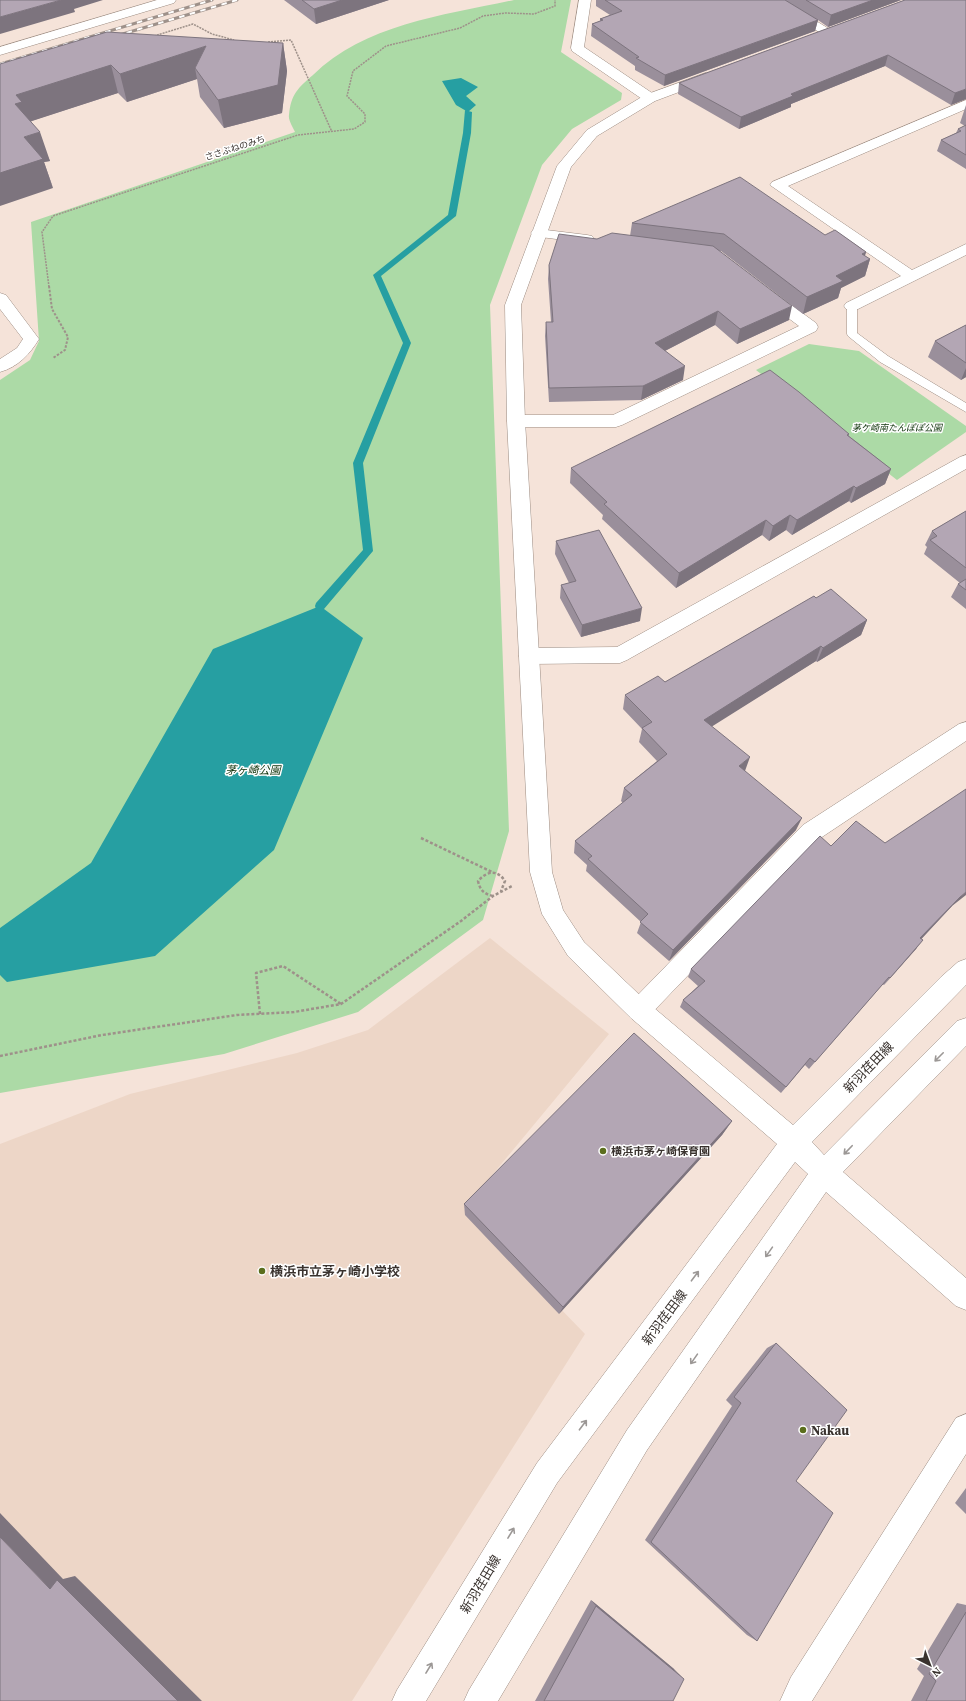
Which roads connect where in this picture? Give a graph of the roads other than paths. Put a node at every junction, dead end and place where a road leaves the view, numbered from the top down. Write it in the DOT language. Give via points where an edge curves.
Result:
graph roads {
  1 [pos="170,0"];
  2 [pos="585,0"];
  3 [pos="773,0"];
  4 [pos="805,40"];
  5 [pos="0,51"];
  6 [pos="724,70"];
  7 [pos="650,98"];
  8 [pos="966,104"];
  9 [pos="538,233"];
  10 [pos="600,241"];
  11 [pos="966,249"];
  12 [pos="910,275"];
  13 [pos="753,284"];
  14 [pos="0,298"];
  15 [pos="852,306"];
  16 [pos="0,367"];
  17 [pos="966,408"];
  18 [pos="516,421"];
  19 [pos="966,461"];
  20 [pos="529,656"];
  21 [pos="966,730"];
  22 [pos="966,970"];
  23 [pos="639,1010"];
  24 [pos="966,1029"];
  25 [pos="794,1142"];
  26 [pos="824,1173"];
  27 [pos="966,1296"];
  28 [pos="966,1428"];
  29 [pos="408,1701"];
  30 [pos="480,1701"];
  31 [pos="796,1701"];
  1 -- 5 [label="street"];
  2 -- 7 [label="street" via="577,48"];
  3 -- 4 [label="street" via="835,29"];
  6 -- 7 [label="street"];
  7 -- 9 [label="street" via="592,134 564,166"];
  8 -- 12 [label="street" via="777,185"];
  9 -- 10 [label="street"];
  9 -- 18 [label="street" via="513,306"];
  11 -- 12 [label="street"];
  12 -- 15 [label="street"];
  13 -- 18 [label="street" via="810,327 616,421"];
  14 -- 16 [label="street" via="31,340 23,352"];
  15 -- 17 [label="lane" via="852,334 884,359"];
  18 -- 20 [label="street"];
  19 -- 20 [label="street" via="620,655"];
  20 -- 23 [label="street" via="541,872 553,914 576,949"];
  21 -- 23 [label="street" via="811,832"];
  22 -- 25 [label="street, 新羽荏田線" via="949,984"];
  23 -- 25 [label="street"];
  24 -- 26 [label="street, one-way"];
  25 -- 26 [label="street"];
  29 -- 25 [label="street, 新羽荏田線, one-way" via="547,1474"];
  26 -- 27 [label="street"];
  26 -- 30 [label="street, one-way" via="637,1440"];
  28 -- 31 [label="street"];
}
